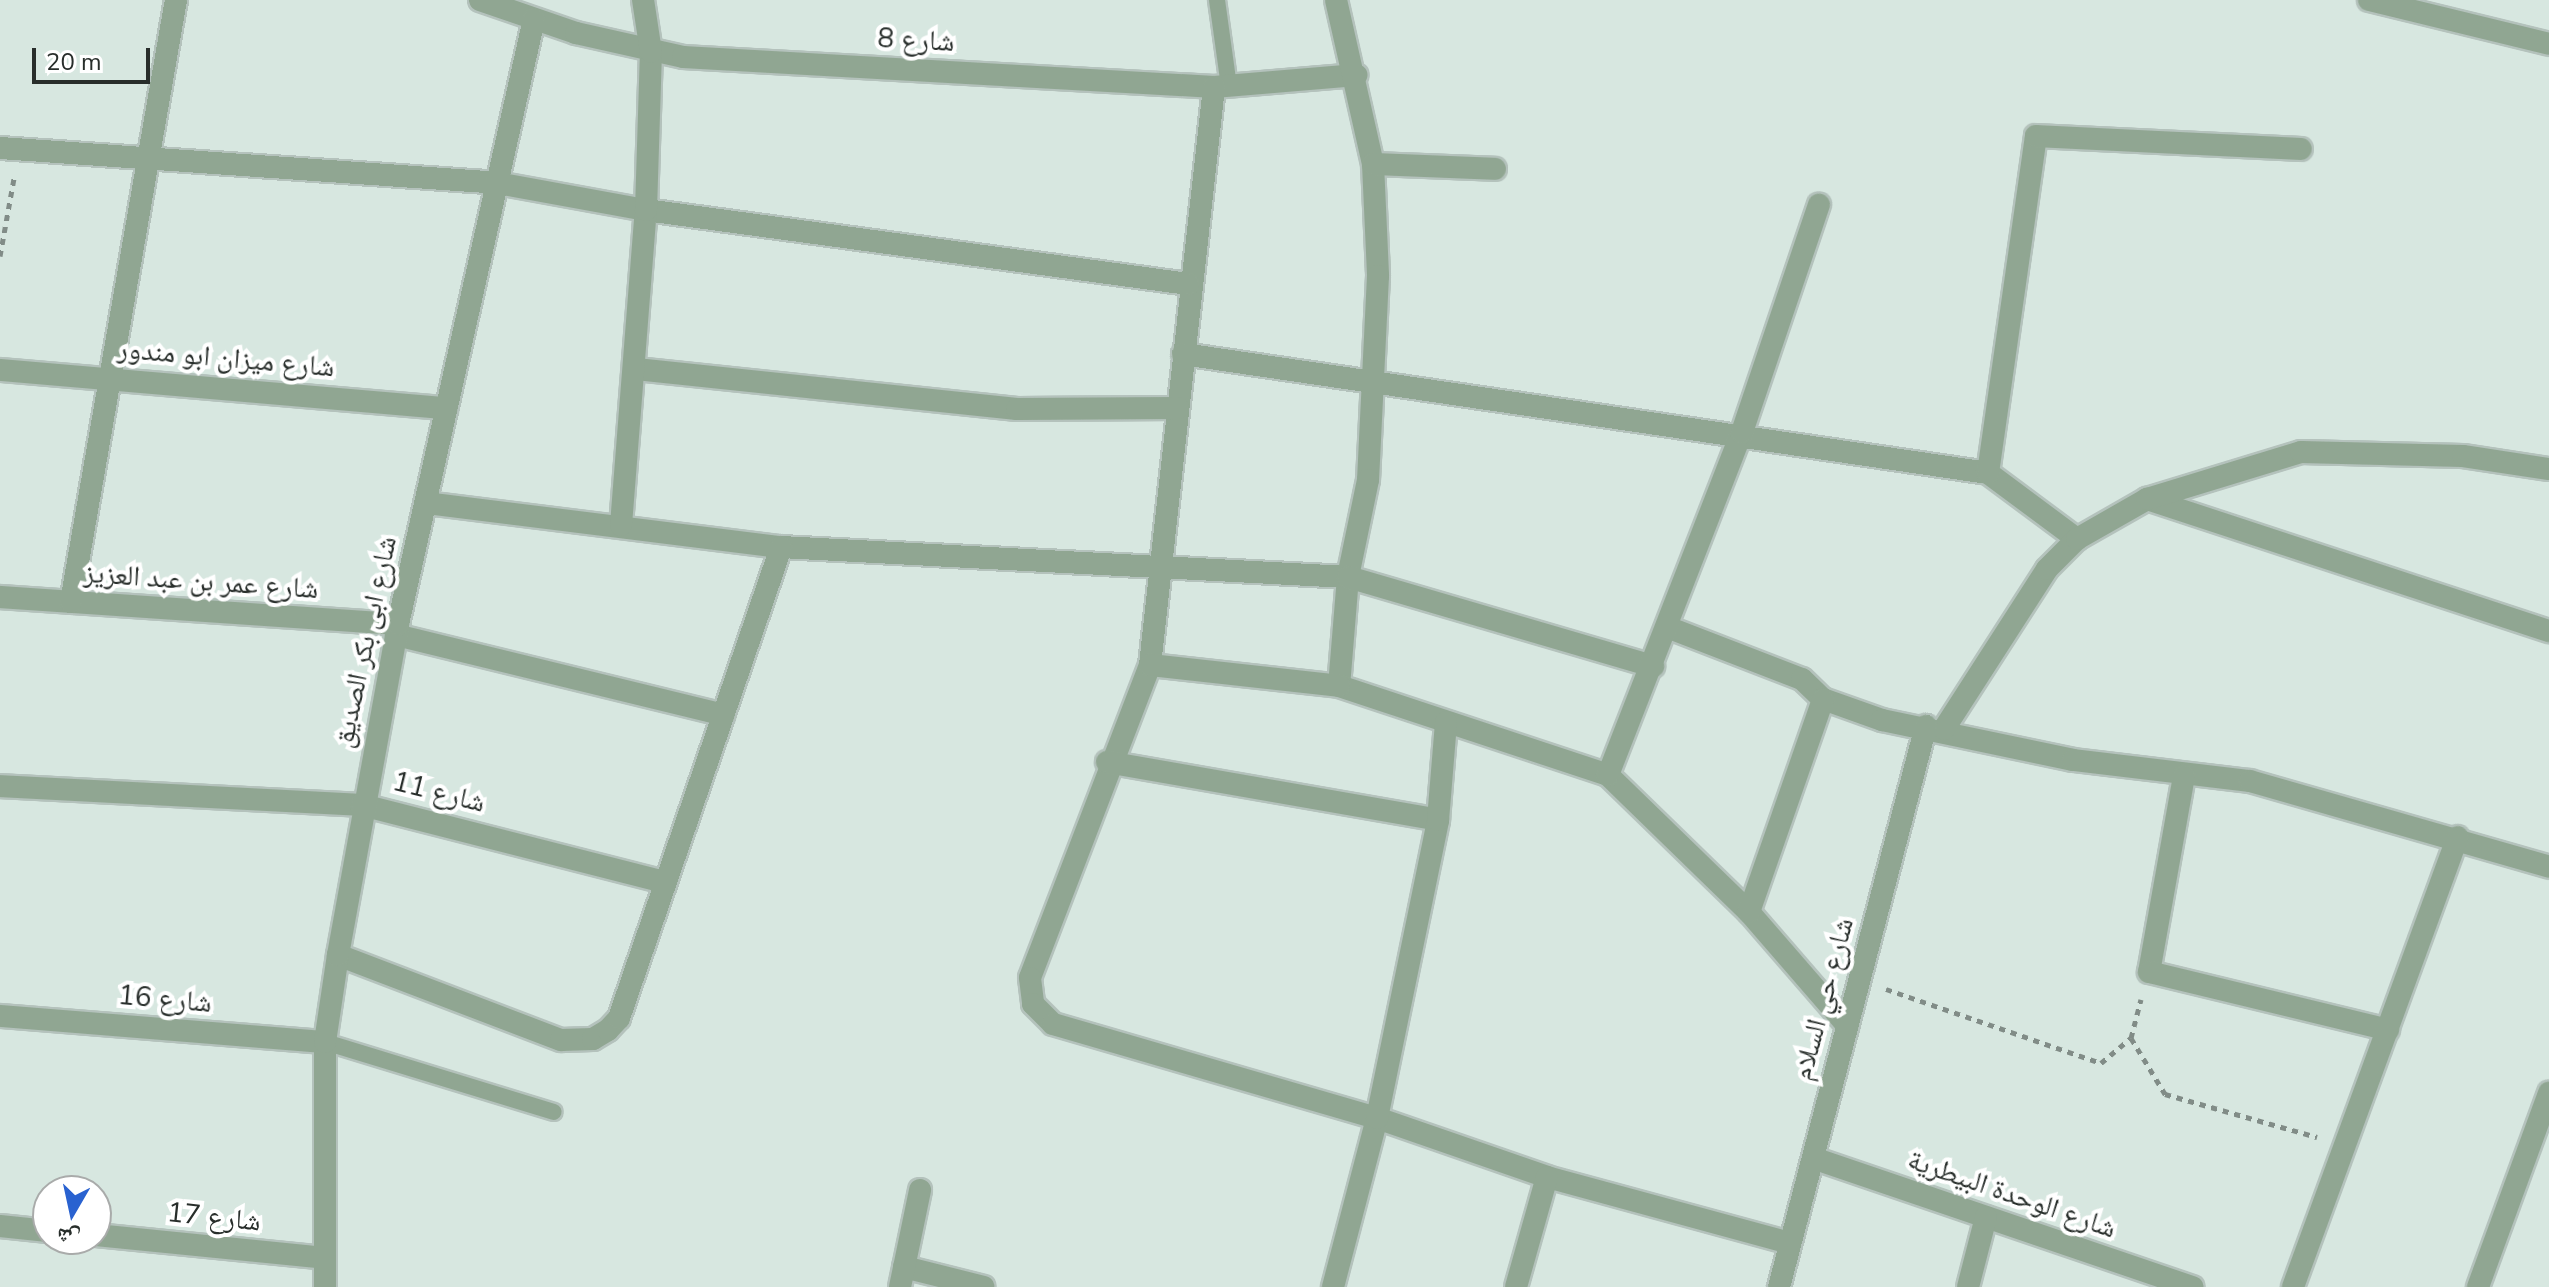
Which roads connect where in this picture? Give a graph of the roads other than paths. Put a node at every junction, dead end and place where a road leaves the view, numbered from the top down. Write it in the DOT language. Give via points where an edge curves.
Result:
graph roads {
  1 [pos="176,0"];
  2 [pos="480,0"];
  3 [pos="643,0"];
  4 [pos="1217,0"];
  5 [pos="1336,0"];
  6 [pos="2369,0"];
  7 [pos="534,19"];
  8 [pos="2549,44"];
  9 [pos="651,52"];
  10 [pos="1356,75"];
  11 [pos="1222,86"];
  12 [pos="10,149"];
  13 [pos="2301,149"];
  14 [pos="148,159"];
  15 [pos="1373,164"];
  16 [pos="1495,169"];
  17 [pos="497,183"];
  18 [pos="1819,205"];
  19 [pos="646,210"];
  20 [pos="1188,284"];
  21 [pos="1183,354"];
  22 [pos="636,369"];
  23 [pos="0,370"];
  24 [pos="110,378"];
  25 [pos="1369,384"];
  26 [pos="446,408"];
  27 [pos="1178,408"];
  28 [pos="1742,432"];
  29 [pos="2549,469"];
  30 [pos="1988,473"];
  31 [pos="2147,499"];
  32 [pos="426,503"];
  33 [pos="621,525"];
  34 [pos="2077,539"];
  35 [pos="781,547"];
  36 [pos="1165,572"];
  37 [pos="1348,577"];
  38 [pos="0,597"];
  39 [pos="71,602"];
  40 [pos="1667,627"];
  41 [pos="397,630"];
  42 [pos="2549,631"];
  43 [pos="1150,665"];
  44 [pos="1653,666"];
  45 [pos="1339,686"];
  46 [pos="1823,699"];
  47 [pos="723,715"];
  48 [pos="1446,722"];
  49 [pos="1935,727"];
  50 [pos="1107,762"];
  51 [pos="1608,775"];
  52 [pos="2184,776"];
  53 [pos="0,786"];
  54 [pos="362,805"];
  55 [pos="1438,820"];
  56 [pos="2458,837"];
  57 [pos="2549,867"];
  58 [pos="665,882"];
  59 [pos="1749,912"];
  60 [pos="338,955"];
  61 [pos="0,1016"];
  62 [pos="1847,1025"];
  63 [pos="2388,1030"];
  64 [pos="325,1042"];
  65 [pos="2549,1093"];
  66 [pos="554,1112"];
  67 [pos="1377,1118"];
  68 [pos="1813,1158"];
  69 [pos="1547,1177"];
  70 [pos="920,1190"];
  71 [pos="1986,1217"];
  72 [pos="0,1226"];
  73 [pos="32,1229"];
  74 [pos="112,1237"];
  75 [pos="1790,1243"];
  76 [pos="325,1258"];
  77 [pos="902,1277"];
  78 [pos="325,1287"];
  79 [pos="984,1287"];
  80 [pos="1333,1287"];
  81 [pos="1516,1287"];
  82 [pos="1779,1287"];
  83 [pos="1968,1287"];
  84 [pos="2193,1287"];
  85 [pos="2293,1287"];
  86 [pos="2478,1287"];
  1 -- 14 [label="street"];
  2 -- 7 [label="street, شارع 8"];
  3 -- 9 [label="street"];
  4 -- 11 [label="lane"];
  5 -- 10 [label="street"];
  6 -- 8 [label="street"];
  7 -- 9 [label="street, شارع 8"];
  7 -- 17 [label="street, شارع ابى بكر الصديق"];
  9 -- 11 [label="street, شارع 8"];
  9 -- 19 [label="street"];
  10 -- 11 [label="street, شارع 8"];
  10 -- 15 [label="street"];
  11 -- 20 [label="street"];
  12 -- 14 [label="street"];
  13 -- 30 [label="street" via="2036,136"];
  14 -- 17 [label="street"];
  14 -- 24 [label="street"];
  15 -- 16 [label="street"];
  15 -- 25 [label="street" via="1378,276"];
  17 -- 19 [label="street"];
  17 -- 26 [label="street, شارع ابى بكر الصديق"];
  18 -- 28 [label="street"];
  19 -- 20 [label="street"];
  19 -- 22 [label="street"];
  20 -- 21 [label="street"];
  21 -- 25 [label="street"];
  21 -- 27 [label="street"];
  22 -- 27 [label="street" via="1017,409"];
  22 -- 33 [label="street"];
  23 -- 24 [label="street, شارع ميزان ابو مندور"];
  24 -- 26 [label="street, شارع ميزان ابو مندور"];
  24 -- 39 [label="street"];
  25 -- 28 [label="street"];
  25 -- 37 [label="street" via="1368,480"];
  26 -- 32 [label="street, شارع ابى بكر الصديق"];
  27 -- 36 [label="street"];
  28 -- 30 [label="street"];
  28 -- 40 [label="street"];
  29 -- 31 [label="street, شارع حي السلام" via="2463,456 2301,452"];
  30 -- 34 [label="street"];
  31 -- 34 [label="street, شارع حي السلام"];
  31 -- 42 [label="street"];
  32 -- 33 [label="street"];
  32 -- 41 [label="street, شارع ابى بكر الصديق"];
  33 -- 35 [label="street"];
  34 -- 49 [label="street, شارع حي السلام" via="2020,606"];
  35 -- 36 [label="street"];
  35 -- 47 [label="street"];
  36 -- 37 [label="street"];
  36 -- 43 [label="street"];
  37 -- 44 [label="street"];
  37 -- 45 [label="street"];
  38 -- 39 [label="street, شارع عمر بن عبد العزيز"];
  39 -- 41 [label="street, شارع عمر بن عبد العزيز"];
  40 -- 44 [label="street"];
  40 -- 46 [label="street" via="1802,679"];
  41 -- 47 [label="street, شارع عمر بن عبد العزيز"];
  41 -- 54 [label="street, شارع ابى بكر الصديق"];
  43 -- 45 [label="street"];
  43 -- 50 [label="street"];
  44 -- 51 [label="street"];
  45 -- 48 [label="street"];
  46 -- 49 [label="street" via="1882,720"];
  46 -- 59 [label="street"];
  47 -- 58 [label="street"];
  48 -- 51 [label="street"];
  48 -- 55 [label="street"];
  49 -- 52 [label="street"];
  49 -- 62 [label="street, شارع حي السلام"];
  50 -- 55 [label="street"];
  50 -- 67 [label="street" via="1030,978 1033,1004 1053,1024"];
  51 -- 59 [label="street"];
  52 -- 56 [label="street" via="2250,781"];
  52 -- 63 [label="street" via="2149,972"];
  53 -- 54 [label="street, شارع 11"];
  54 -- 58 [label="street, شارع 11"];
  54 -- 60 [label="street, شارع ابى بكر الصديق"];
  55 -- 67 [label="street"];
  56 -- 57 [label="street"];
  56 -- 63 [label="street"];
  58 -- 60 [label="street" via="619,1018 593,1039 561,1040"];
  59 -- 62 [label="street"];
  60 -- 64 [label="street, شارع ابى بكر الصديق"];
  61 -- 64 [label="street, شارع 16"];
  62 -- 68 [label="street, شارع حي السلام"];
  63 -- 85 [label="street"];
  64 -- 66 [label="lane"];
  64 -- 76 [label="street, شارع ابى بكر الصديق"];
  65 -- 86 [label="street"];
  67 -- 69 [label="street"];
  67 -- 80 [label="street"];
  68 -- 71 [label="street, شارع الوحدة البيطرية"];
  68 -- 75 [label="street, شارع حي السلام"];
  69 -- 75 [label="street"];
  69 -- 81 [label="street"];
  70 -- 77 [label="street"];
  71 -- 83 [label="street"];
  71 -- 84 [label="street, شارع الوحدة البيطرية"];
  72 -- 73 [label="street"];
  74 -- 76 [label="street, شارع 17"];
  75 -- 82 [label="street, شارع حي السلام"];
  76 -- 78 [label="street, شارع ابى بكر الصديق"];
  77 -- 79 [label="street"];
}
